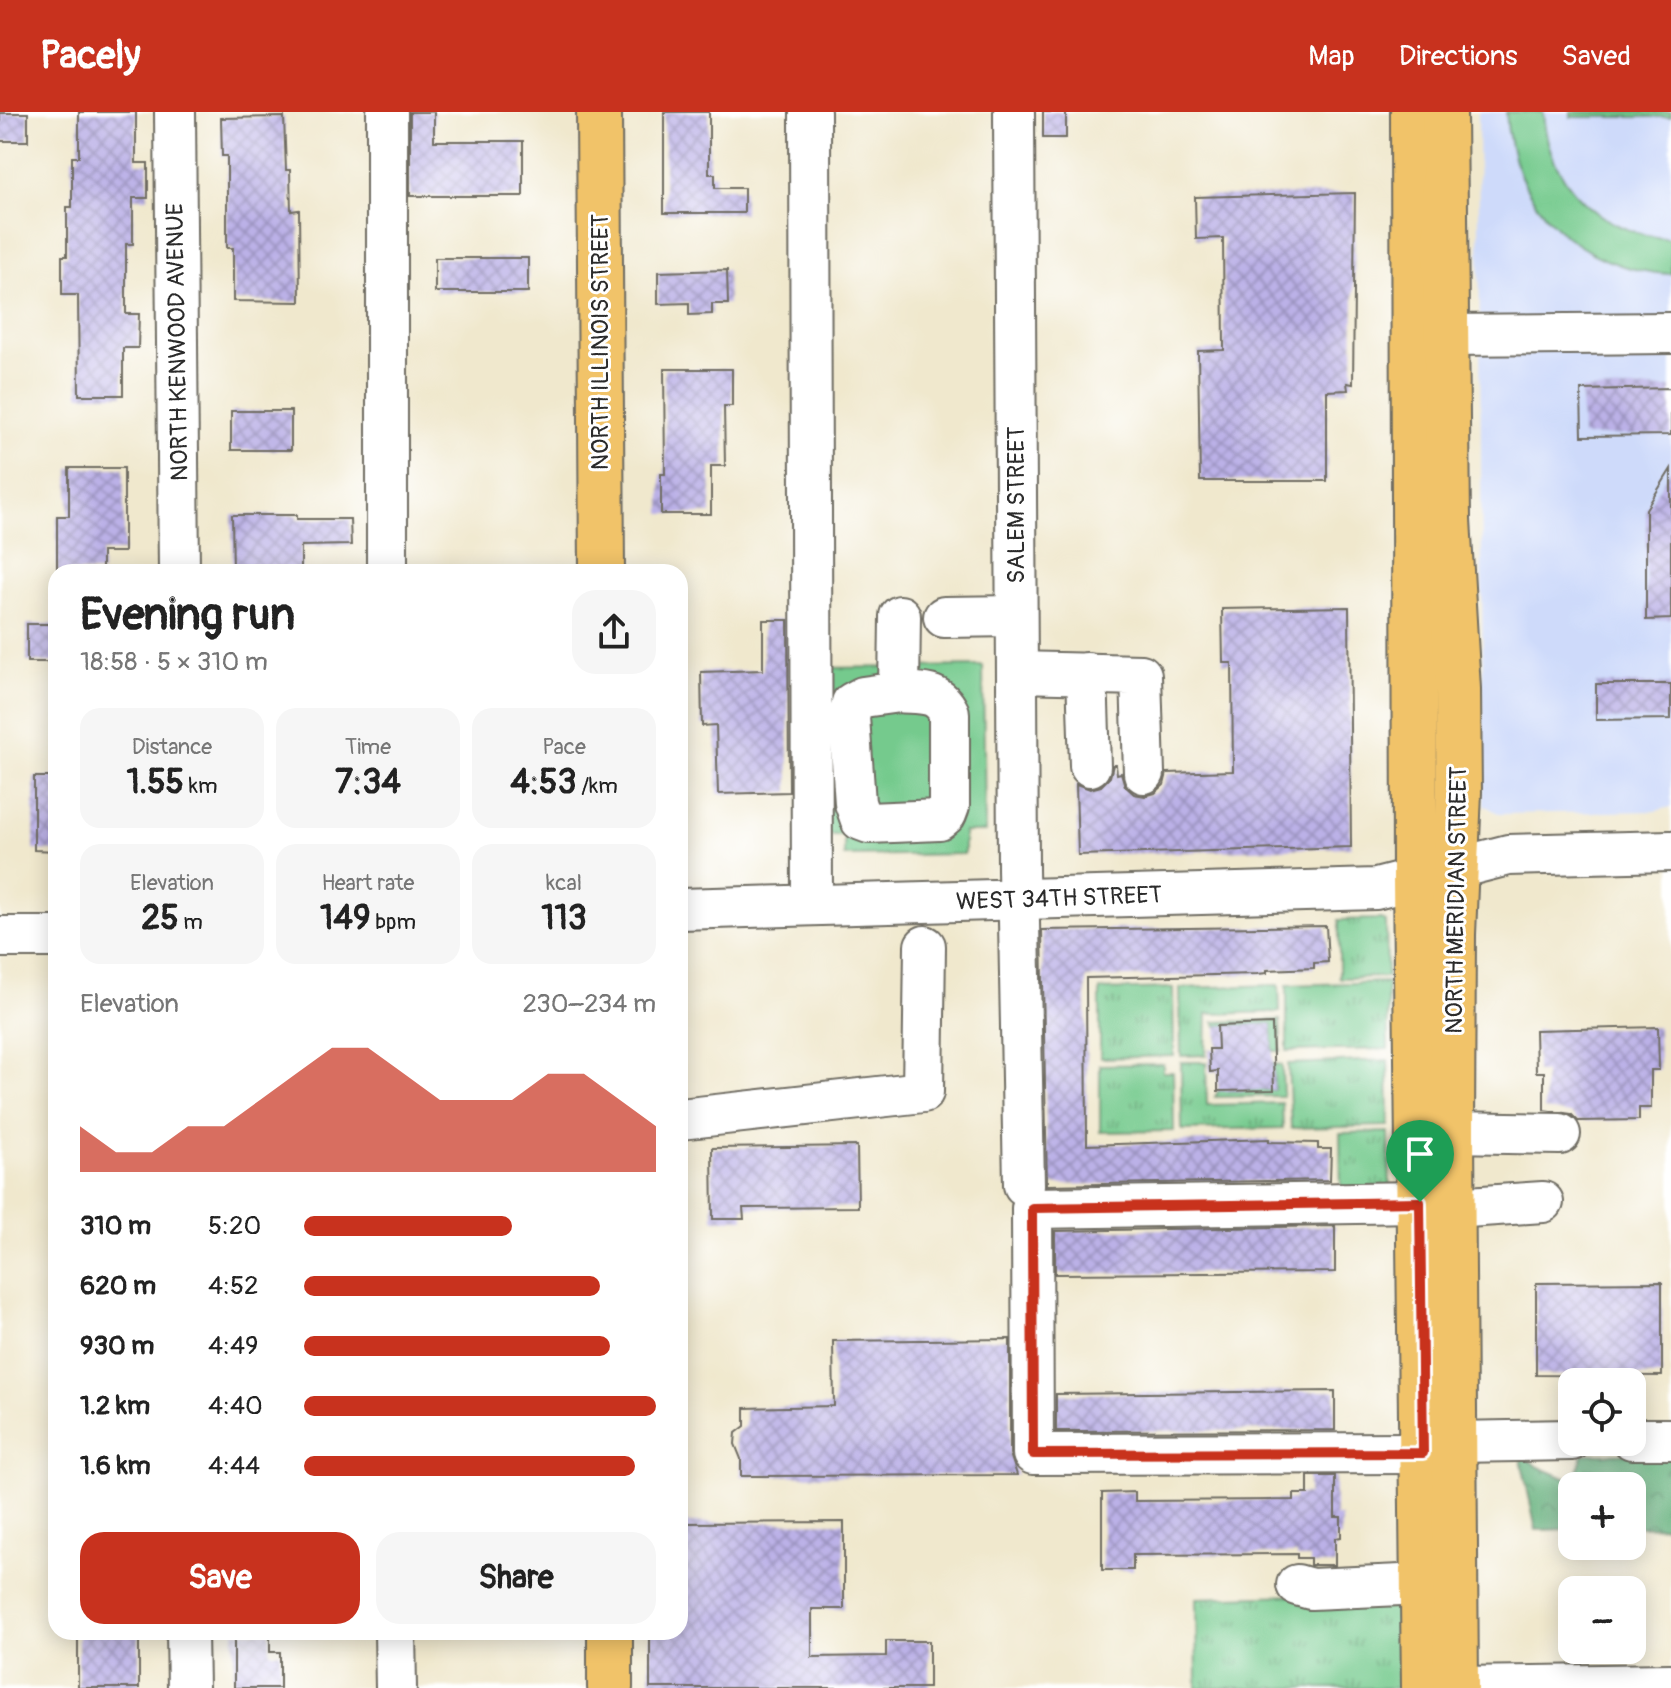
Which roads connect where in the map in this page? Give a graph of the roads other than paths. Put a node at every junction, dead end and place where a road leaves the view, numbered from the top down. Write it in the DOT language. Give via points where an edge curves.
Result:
graph roads {
  1 [pos="175,112"];
  2 [pos="387,112"];
  3 [pos="599,112"];
  4 [pos="810,112"];
  5 [pos="1014,112"];
  6 [pos="1413,112"];
  7 [pos="1444,112"];
  8 [pos="1671,333"];
  9 [pos="1446,335"];
  10 [pos="179,564"];
  11 [pos="387,564"];
  12 [pos="602,564"];
  13 [pos="900,616"];
  14 [pos="1016,616"];
  15 [pos="944,617"];
  16 [pos="1017,672"];
  17 [pos="1087,673"];
  18 [pos="899,692"];
  19 [pos="1090,766"];
  20 [pos="1144,773"];
  21 [pos="1671,851"];
  22 [pos="1436,873"];
  23 [pos="1018,899"];
  24 [pos="812,905"];
  25 [pos="688,909"];
  26 [pos="0,937"];
  27 [pos="48,937"];
  28 [pos="925,946"];
  29 [pos="688,1118"];
  30 [pos="1452,1132"];
  31 [pos="1560,1134"];
  32 [pos="1024,1185"];
  33 [pos="1543,1202"];
  34 [pos="1436,1205"];
  35 [pos="1646,1439"];
  36 [pos="1671,1439"];
  37 [pos="1558,1441"];
  38 [pos="1438,1447"];
  39 [pos="1424,1584"];
  40 [pos="1297,1585"];
  41 [pos="187,1640"];
  42 [pos="395,1640"];
  43 [pos="610,1640"];
  44 [pos="1671,1684"];
  45 [pos="188,1688"];
  46 [pos="396,1688"];
  47 [pos="610,1688"];
  48 [pos="1445,1688"];
  1 -- 10 [label="street, NORTH KENWOOD AVENUE"];
  2 -- 11 [label="street"];
  3 -- 12 [label="main road, NORTH ILLINOIS STREET"];
  4 -- 24 [label="street"];
  5 -- 14 [label="street, SALEM STREET"];
  6 -- 22 [label="main road, NORTH MERIDIAN STREET"];
  7 -- 9 [label="main road, NORTH MERIDIAN STREET"];
  8 -- 9 [label="street"];
  9 -- 22 [label="main road, NORTH MERIDIAN STREET" via="1459,792"];
  13 -- 18 [label="street"];
  14 -- 15 [label="street"];
  14 -- 16 [label="street, SALEM STREET"];
  16 -- 17 [label="street"];
  16 -- 23 [label="street, SALEM STREET"];
  17 -- 19 [label="street"];
  17 -- 20 [label="street" via="1141,675"];
  21 -- 22 [label="street, WEST 34TH STREET" via="1508,855"];
  22 -- 23 [label="street, WEST 34TH STREET" via="1376,889"];
  22 -- 30 [label="main road, NORTH MERIDIAN STREET"];
  22 -- 34 [label="main road, NORTH MERIDIAN STREET"];
  23 -- 24 [label="street, WEST 34TH STREET"];
  23 -- 32 [label="street, SALEM STREET"];
  24 -- 25 [label="street, WEST 34TH STREET"];
  26 -- 27 [label="street"];
  28 -- 29 [label="street" via="923,1092"];
  30 -- 31 [label="street"];
  30 -- 34 [label="main road, NORTH MERIDIAN STREET"];
  33 -- 34 [label="street"];
  34 -- 38 [label="main road, NORTH MERIDIAN STREET"];
  34 -- 38 [label="street" via="1032,1208 1033,1454"];
  35 -- 36 [label="street"];
  37 -- 38 [label="street"];
  38 -- 39 [label="main road, NORTH MERIDIAN STREET"];
  38 -- 48 [label="main road, NORTH MERIDIAN STREET"];
  39 -- 40 [label="street" via="1311,1589"];
  39 -- 48 [label="main road, NORTH MERIDIAN STREET"];
  41 -- 45 [label="street"];
  42 -- 46 [label="street"];
  43 -- 47 [label="main road"];
  44 -- 48 [label="street"];
}
